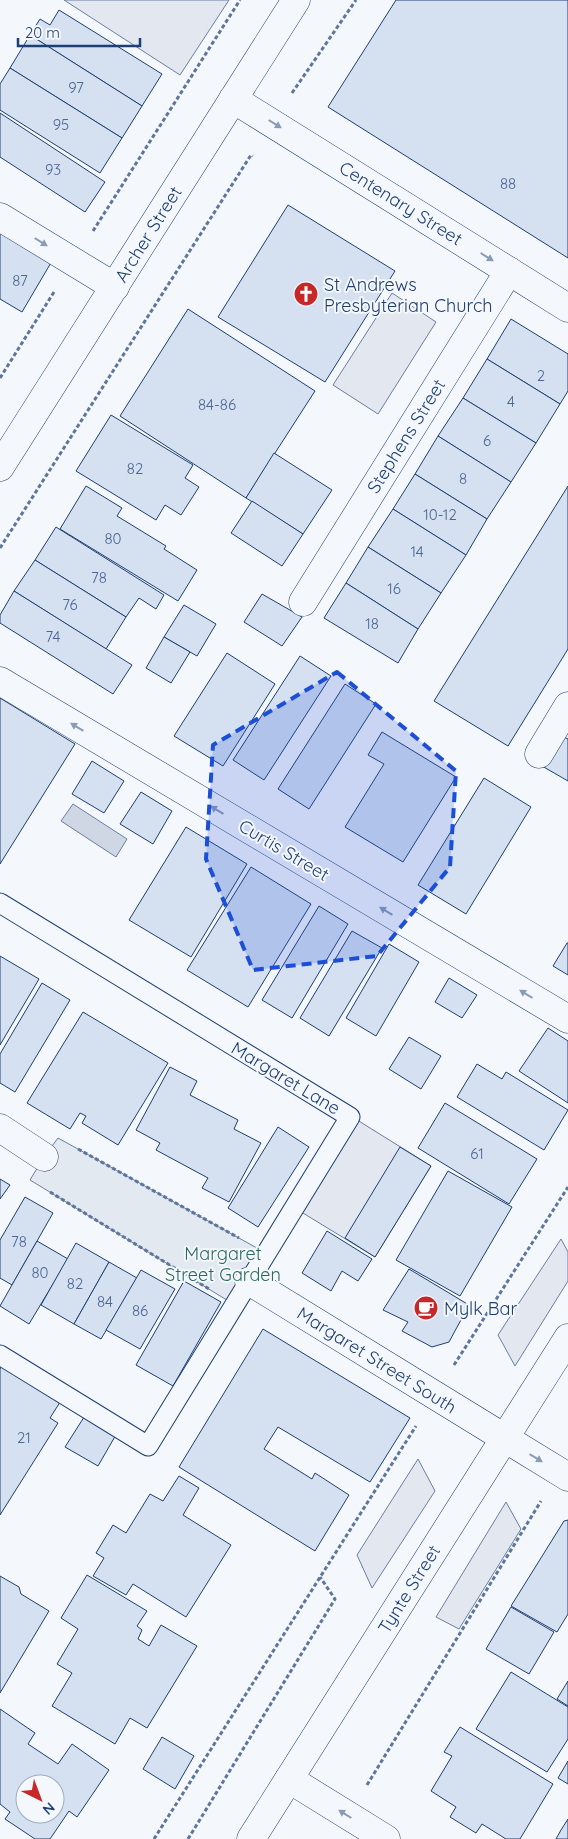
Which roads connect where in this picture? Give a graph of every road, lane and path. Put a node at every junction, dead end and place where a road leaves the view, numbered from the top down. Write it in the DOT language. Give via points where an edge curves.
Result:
graph roads {
  1 [pos="240,0"];
  2 [pos="296,0"];
  3 [pos="356,0"];
  4 [pos="290,96"];
  5 [pos="234,99"];
  6 [pos="251,155"];
  7 [pos="0,217"];
  8 [pos="88,239"];
  9 [pos="509,271"];
  10 [pos="115,287"];
  11 [pos="57,289"];
  12 [pos="568,308"];
  13 [pos="0,378"];
  14 [pos="0,467"];
  15 [pos="0,548"];
  16 [pos="303,602"];
  17 [pos="0,681"];
  18 [pos="568,706"];
  19 [pos="539,754"];
  20 [pos="0,903"];
  21 [pos="568,1019"];
  22 [pos="0,1128"];
  23 [pos="76,1148"];
  24 [pos="44,1157"];
  25 [pos="568,1187"];
  26 [pos="48,1190"];
  27 [pos="266,1253"];
  28 [pos="249,1281"];
  29 [pos="235,1305"];
  30 [pos="568,1338"];
  31 [pos="0,1355"];
  32 [pos="451,1370"];
  33 [pos="420,1419"];
  34 [pos="505,1439"];
  35 [pos="568,1477"];
  36 [pos="545,1494"];
  37 [pos="320,1578"];
  38 [pos="289,1779"];
  39 [pos="348,1816"];
  40 [pos="154,1839"];
  41 [pos="188,1839"];
  42 [pos="251,1839"];
  43 [pos="386,1839"];
  1 -- 8 [label="path"];
  2 -- 5 [label="street, Archer Street"];
  3 -- 4 [label="path"];
  5 -- 9 [label="street, Centenary Street, one-way"];
  5 -- 10 [label="street, Archer Street"];
  6 -- 15 [label="path"];
  7 -- 10 [label="street, one-way"];
  9 -- 12 [label="street, Centenary Street"];
  9 -- 16 [label="street, Stephens Street"];
  10 -- 14 [label="street, Archer Street"];
  11 -- 13 [label="path"];
  21 -- 17 [label="street, Curtis Street, one-way"];
  18 -- 19 [label="street"];
  20 -- 27 [label="lane, Margaret Lane" via="350,1117"];
  22 -- 24 [label="street"];
  23 -- 27 [label="path"];
  25 -- 32 [label="path"];
  26 -- 29 [label="path"];
  27 -- 28 [label="lane, Margaret Lane"];
  28 -- 29 [label="lane, Margaret Lane"];
  28 -- 34 [label="street, Margaret Street South"];
  29 -- 31 [label="lane, Margaret Lane" via="148,1446"];
  30 -- 34 [label="street, Tynte Street"];
  33 -- 37 [label="path"];
  34 -- 35 [label="street, Margaret Street South, one-way"];
  34 -- 38 [label="street, Tynte Street"];
  36 -- 39 [label="path"];
  37 -- 40 [label="path"];
  37 -- 41 [label="path" via="335,1599"];
  39 -- 38 [label="street, one-way"];
  38 -- 42 [label="street, Tynte Street"];
  39 -- 43 [label="street"];
}
